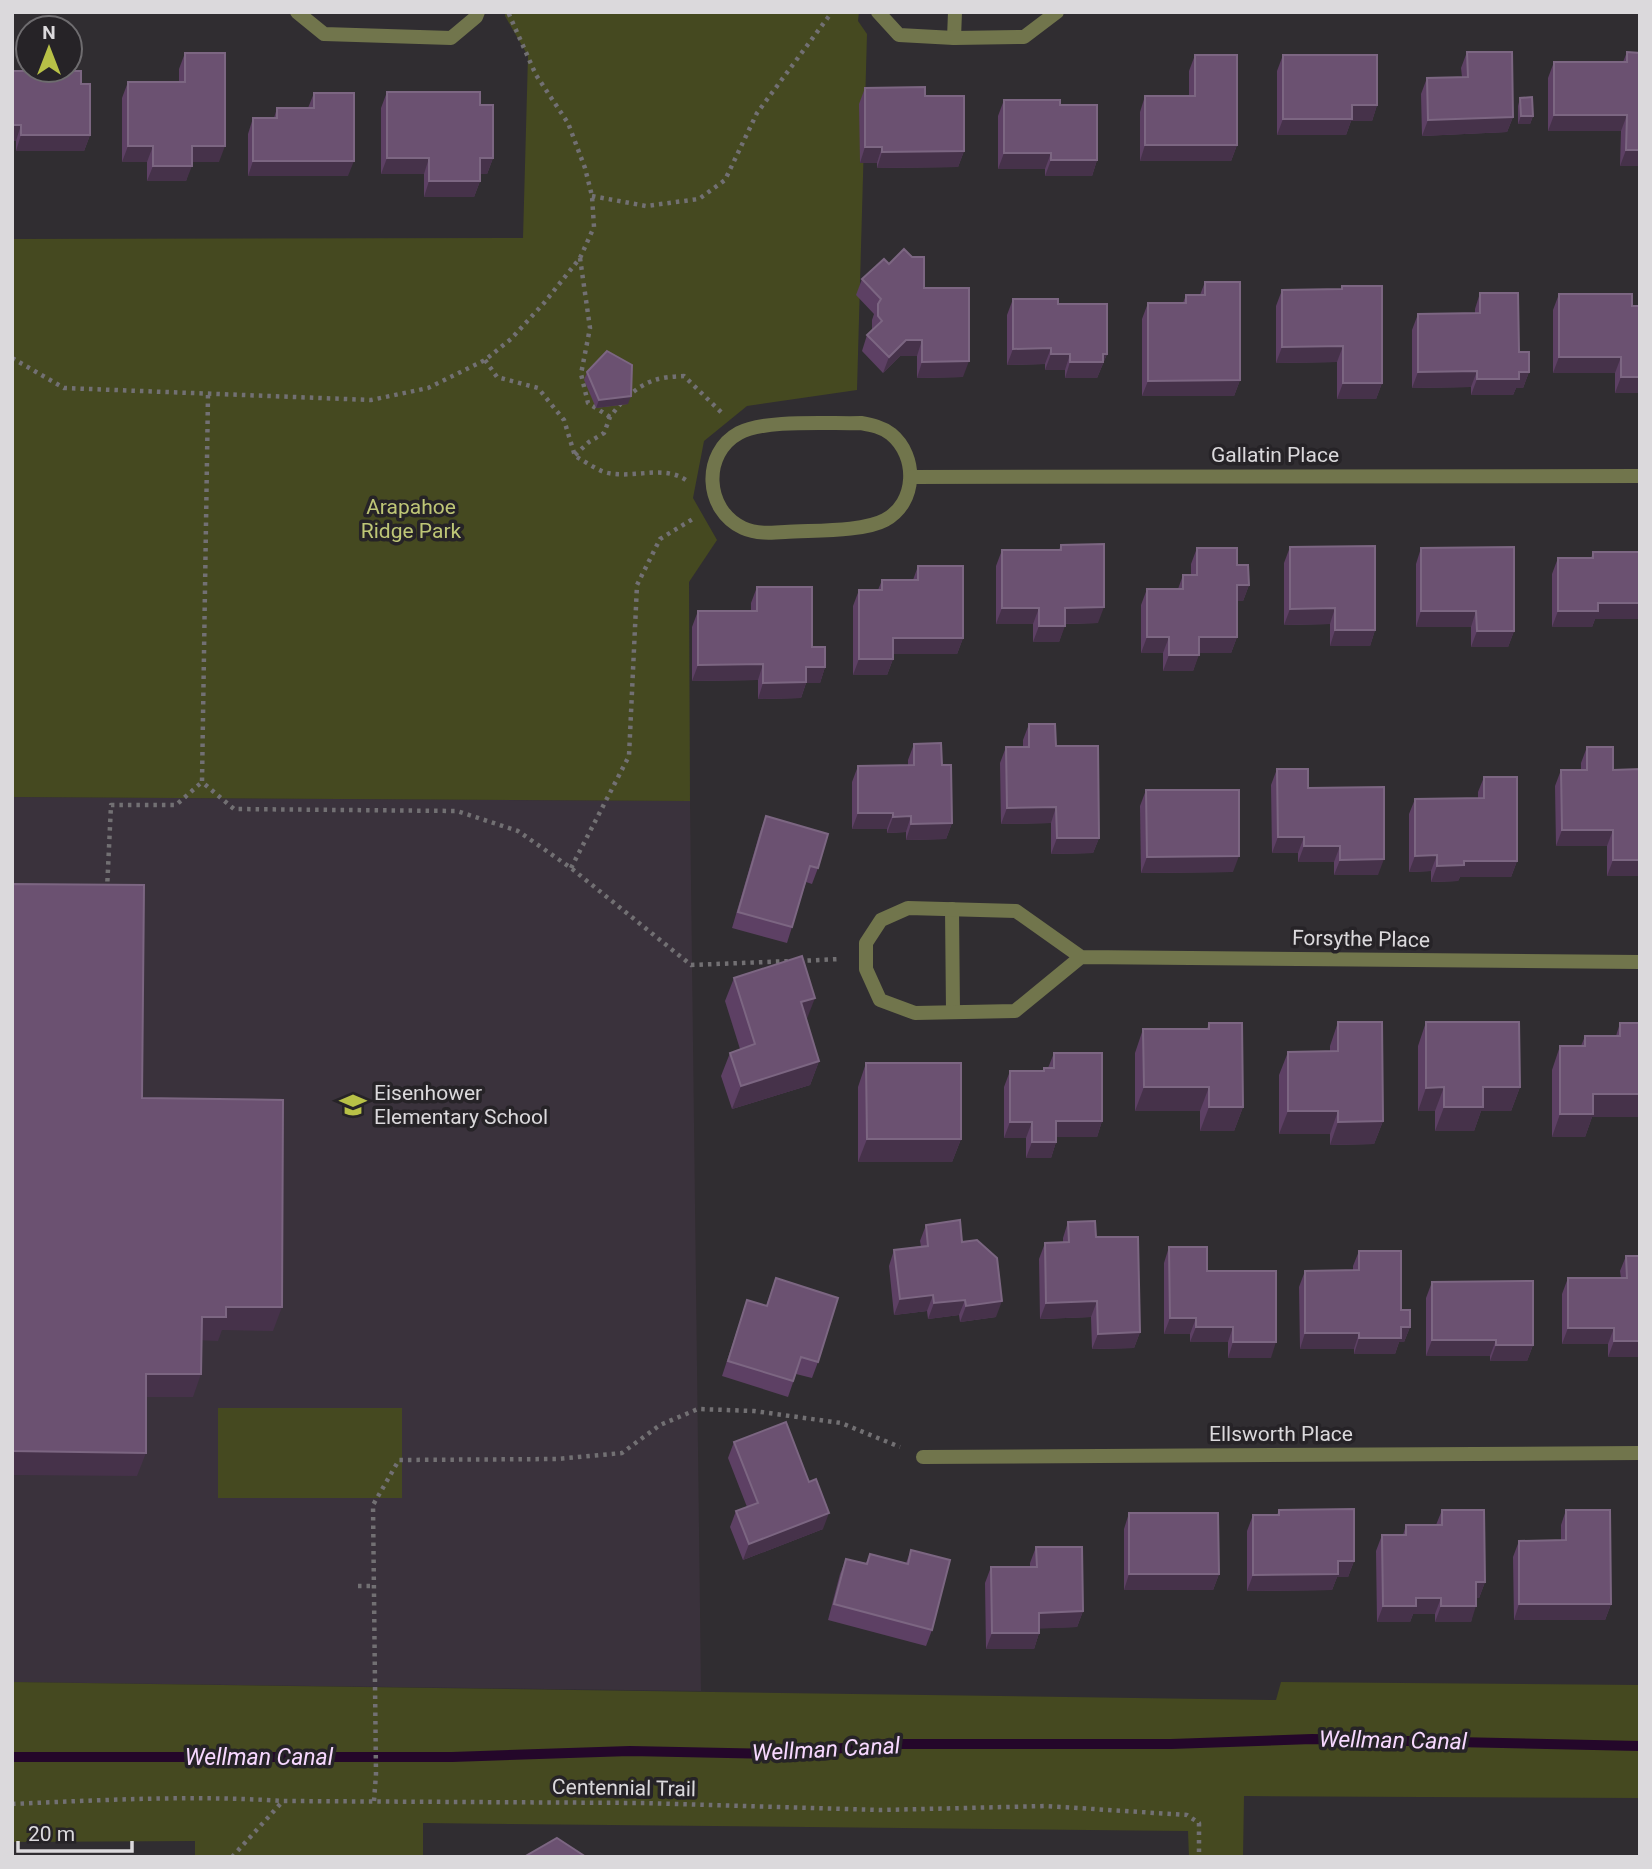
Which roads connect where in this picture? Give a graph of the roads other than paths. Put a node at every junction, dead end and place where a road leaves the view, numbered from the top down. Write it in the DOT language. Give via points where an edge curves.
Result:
graph roads {
  1 [pos="297,12"];
  2 [pos="478,12"];
  3 [pos="878,12"];
  4 [pos="955,12"];
  5 [pos="1057,12"];
  6 [pos="954,38"];
  7 [pos="1640,475"];
  8 [pos="911,477"];
  9 [pos="953,909"];
  10 [pos="1081,957"];
  11 [pos="1640,962"];
  12 [pos="953,1012"];
  13 [pos="1640,1453"];
  14 [pos="923,1457"];
  1 -- 2 [label="street" via="324,34 451,38"];
  3 -- 6 [label="street" via="899,35"];
  4 -- 6 [label="street"];
  5 -- 6 [label="street" via="1024,37"];
  7 -- 8 [label="street, Gallatin Place"];
  8 -- 8 [label="street" via="903,447 891,433 861,423 767,425 741,432 721,449 712,480 718,503 728,517 741,527 767,533 872,526 901,506"];
  9 -- 10 [label="street" via="1016,911"];
  9 -- 12 [label="street"];
  9 -- 12 [label="street" via="908,908 881,920 866,943 866,969 880,1000 915,1013"];
  10 -- 11 [label="street, Forsythe Place"];
  10 -- 12 [label="street" via="1015,1011"];
  13 -- 14 [label="street, Ellsworth Place"];
}
